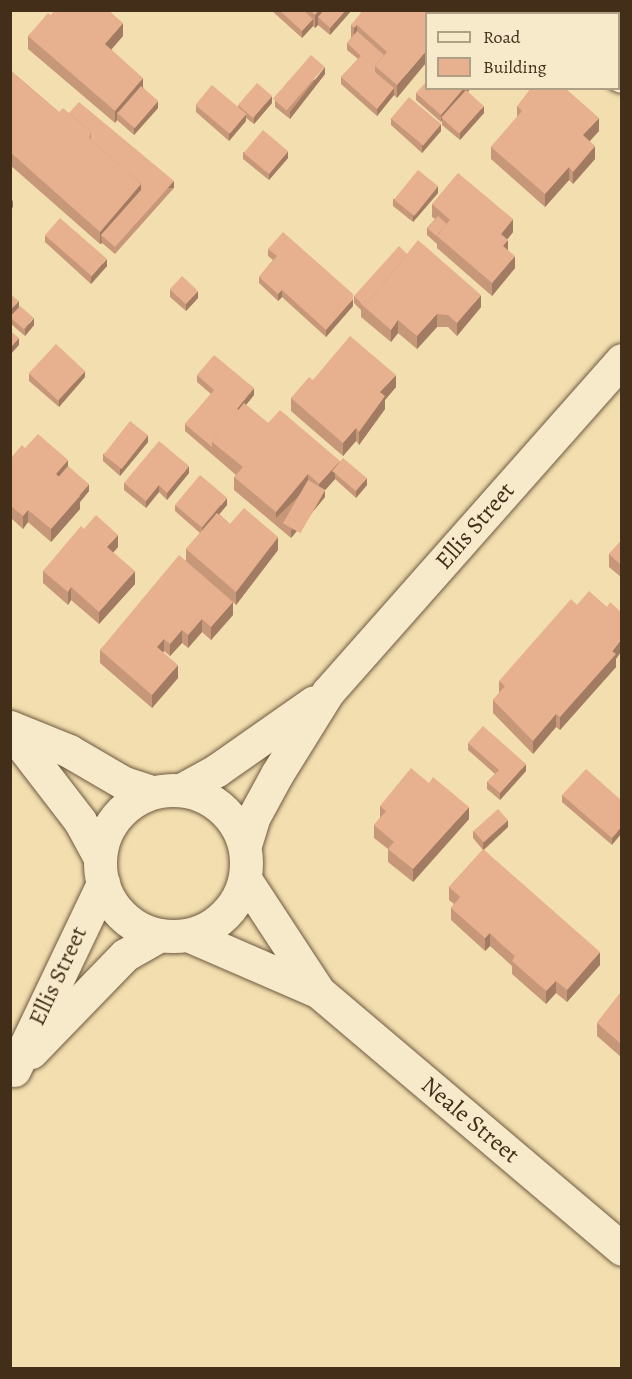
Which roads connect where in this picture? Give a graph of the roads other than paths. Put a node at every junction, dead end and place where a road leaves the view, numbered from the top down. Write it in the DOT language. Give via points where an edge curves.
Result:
graph roads {
  1 [pos="621,360"];
  2 [pos="328,692"];
  3 [pos="10,728"];
  4 [pos="168,791"];
  5 [pos="245,845"];
  6 [pos="101,870"];
  7 [pos="245,879"];
  8 [pos="174,935"];
  9 [pos="319,992"];
  10 [pos="12,1072"];
  11 [pos="619,1242"];
  1 -- 2 [label="street, Ellis Street"];
  2 -- 4 [label="street, Ellis Street" via="217,770"];
  2 -- 5 [label="street, Ellis Street" via="253,818"];
  3 -- 4 [label="street" via="69,751 124,783"];
  3 -- 6 [label="street" via="80,821"];
  4 -- 5 [label="street" via="223,808 237,825"];
  4 -- 6 [label="street" via="132,801 115,817 104,836"];
  5 -- 7 [label="street"];
  6 -- 8 [label="street" via="110,901 124,917 141,929"];
  6 -- 10 [label="street, Ellis Street"];
  7 -- 8 [label="street" via="223,916"];
  7 -- 9 [label="street, Neale Street"];
  8 -- 9 [label="street, Neale Street"];
  8 -- 10 [label="street, Ellis Street" via="125,955"];
  9 -- 11 [label="street, Neale Street"];
}
